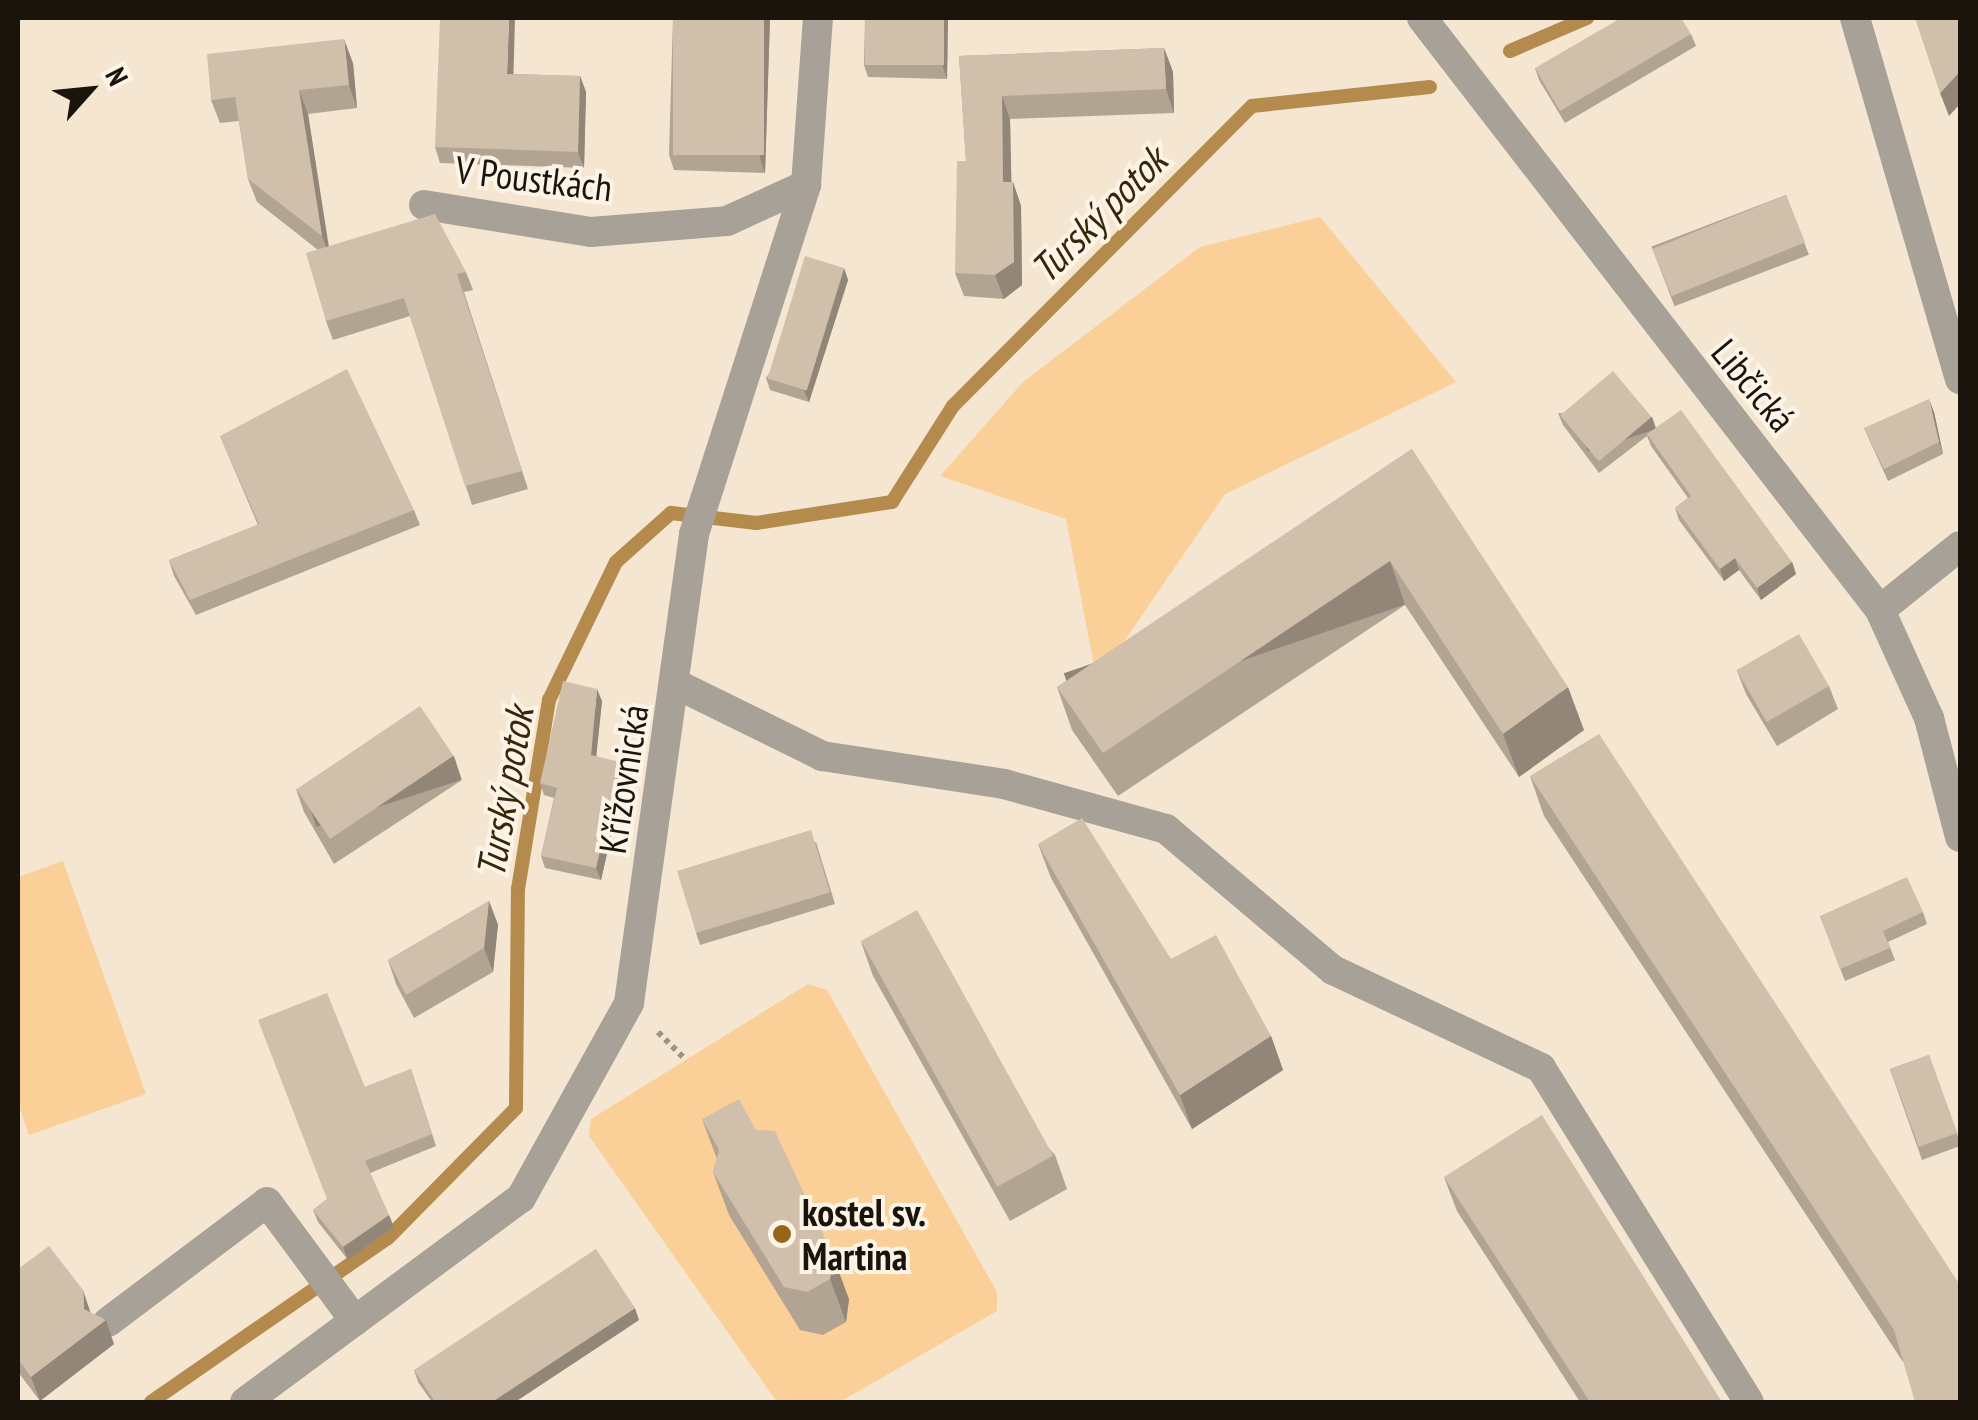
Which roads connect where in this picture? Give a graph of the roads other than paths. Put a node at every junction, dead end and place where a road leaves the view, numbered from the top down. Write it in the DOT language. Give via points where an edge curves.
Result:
graph roads {
  1 [pos="818,18"];
  2 [pos="1422,18"];
  3 [pos="1855,18"];
  4 [pos="806,185"];
  5 [pos="424,205"];
  6 [pos="1960,379"];
  7 [pos="1960,546"];
  8 [pos="1880,610"];
  9 [pos="678,685"];
  10 [pos="1957,804"];
  11 [pos="1960,837"];
  12 [pos="355,1320"];
  13 [pos="108,1322"];
  14 [pos="244,1402"];
  15 [pos="1748,1402"];
  1 -- 4 [label="street, Křížovnická"];
  2 -- 8 [label="street, Libčická"];
  3 -- 6 [label="street"];
  4 -- 5 [label="street, V Poustkách" via="728,221 591,232"];
  4 -- 9 [label="street, Křížovnická" via="694,534"];
  7 -- 8 [label="street"];
  8 -- 10 [label="street, Libčická"];
  9 -- 12 [label="street, Křížovnická" via="629,1002 521,1198"];
  9 -- 15 [label="street" via="822,756 1004,784 1166,828 1334,970 1542,1068"];
  10 -- 11 [label="street, Libčická"];
  12 -- 13 [label="street" via="266,1202"];
  12 -- 14 [label="street, Křížovnická"];
}
